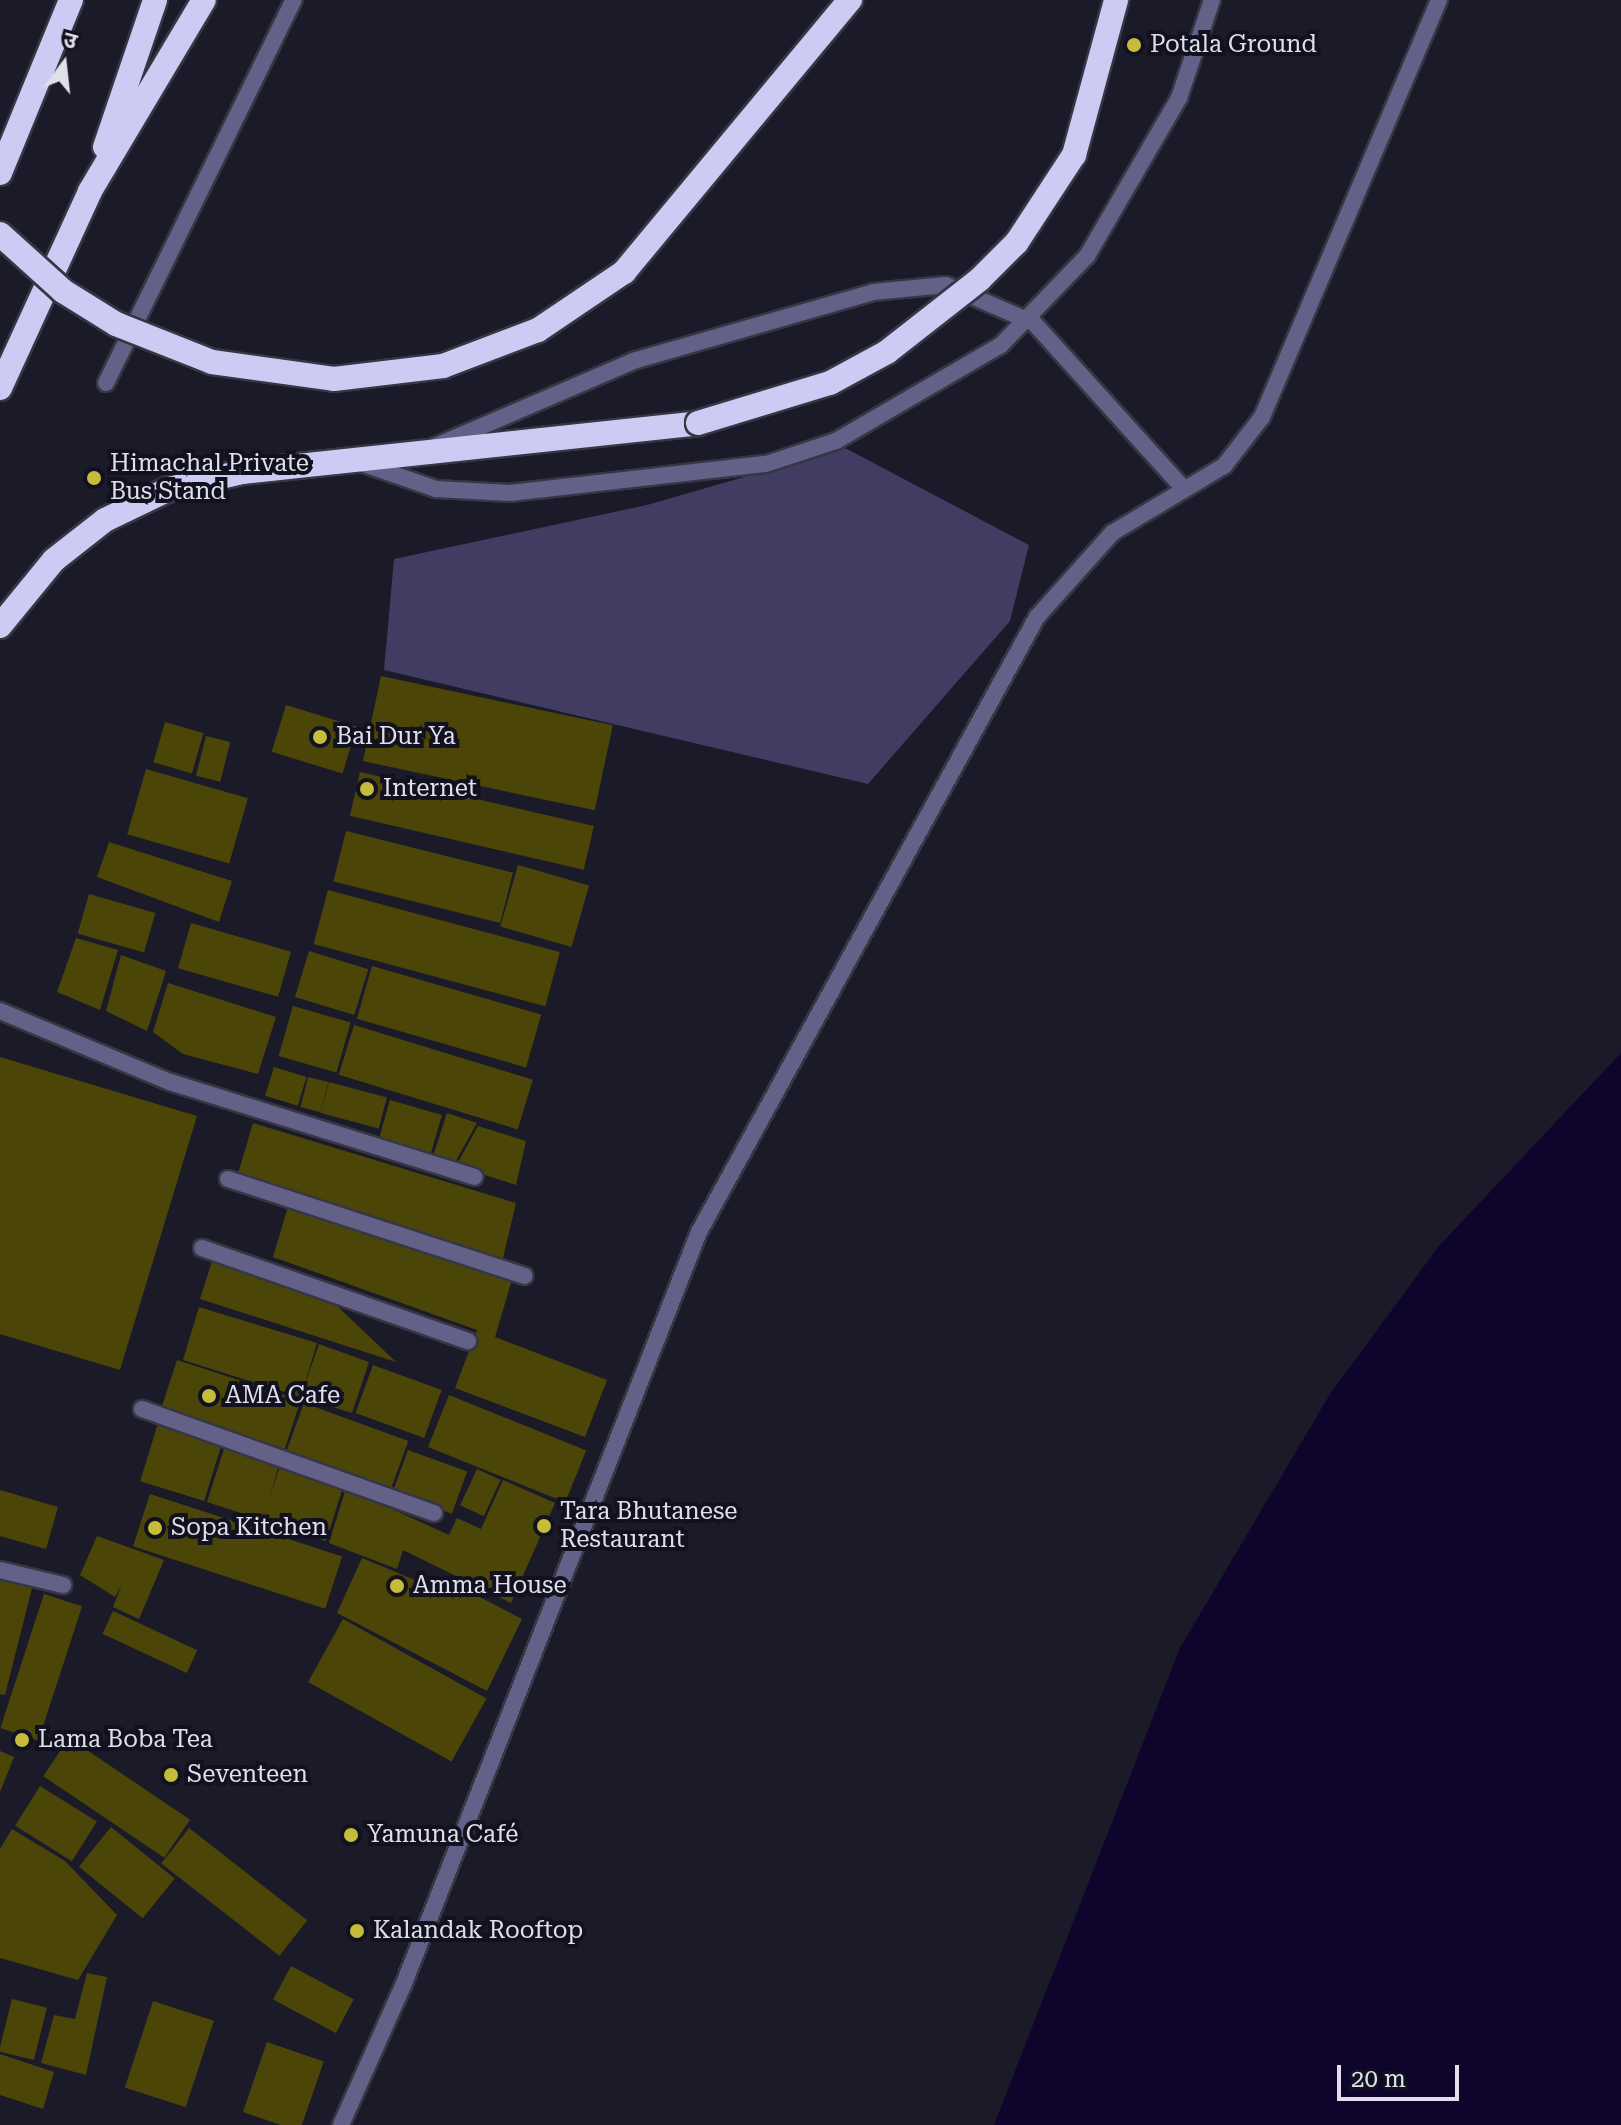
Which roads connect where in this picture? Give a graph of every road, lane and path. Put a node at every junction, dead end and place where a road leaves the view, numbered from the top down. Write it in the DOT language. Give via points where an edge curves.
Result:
graph roads {
  1 [pos="71,0"];
  2 [pos="155,0"];
  3 [pos="204,0"];
  4 [pos="294,0"];
  5 [pos="850,0"];
  6 [pos="1116,0"];
  7 [pos="1212,0"];
  8 [pos="1439,0"];
  9 [pos="0,173"];
  10 [pos="90,191"];
  11 [pos="0,234"];
  12 [pos="1028,319"];
  13 [pos="106,383"];
  14 [pos="0,388"];
  15 [pos="413,457"];
  16 [pos="357,461"];
  17 [pos="1184,489"];
  18 [pos="0,626"];
  19 [pos="0,1011"];
  20 [pos="475,1177"];
  21 [pos="228,1179"];
  22 [pos="202,1248"];
  23 [pos="525,1276"];
  24 [pos="468,1341"];
  25 [pos="142,1409"];
  26 [pos="434,1513"];
  27 [pos="0,1570"];
  28 [pos="63,1585"];
  29 [pos="341,2125"];
  1 -- 9 [label="highway"];
  2 -- 10 [label="highway"];
  3 -- 10 [label="highway"];
  4 -- 13 [label="street"];
  5 -- 11 [label="highway, bridge" via="624,272 498,351 389,376 334,379 212,362 116,324 63,291"];
  6 -- 15 [label="highway, bridge" via="1074,155 1025,230 980,279 887,352 830,383 698,423"];
  7 -- 12 [label="street" via="1179,98 1138,179 1087,256"];
  8 -- 17 [label="street" via="1262,417 1224,466"];
  10 -- 14 [label="highway"];
  12 -- 15 [label="street" via="946,285 886,289 575,381"];
  12 -- 16 [label="street" via="974,363 836,441 766,464 479,494 436,489"];
  12 -- 17 [label="street"];
  15 -- 16 [label="highway"];
  16 -- 18 [label="highway" via="242,472 169,489 105,520 54,560"];
  17 -- 29 [label="street" via="1112,533 1037,617 699,1232 403,1986"];
  19 -- 20 [label="street" via="170,1082"];
  21 -- 23 [label="street"];
  22 -- 24 [label="street"];
  25 -- 26 [label="street"];
  27 -- 28 [label="street"];
}
